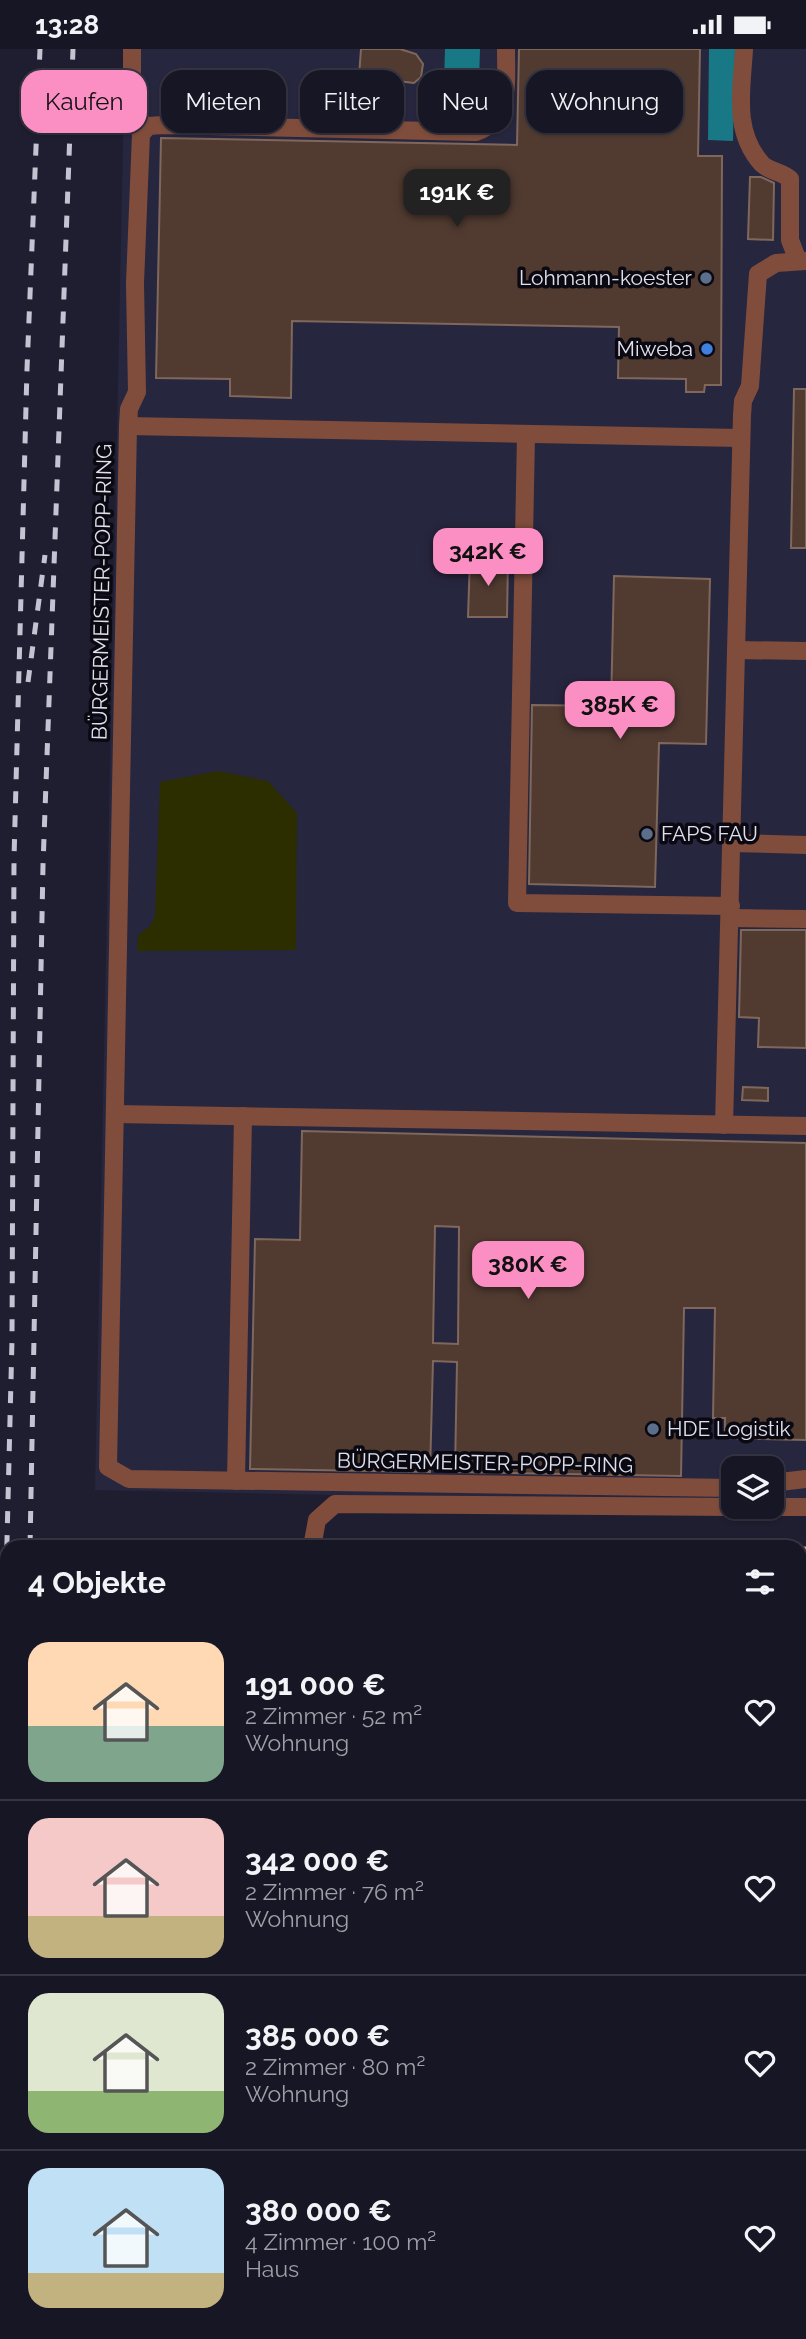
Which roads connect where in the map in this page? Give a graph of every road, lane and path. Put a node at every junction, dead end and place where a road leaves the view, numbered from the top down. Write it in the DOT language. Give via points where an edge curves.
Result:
graph roads {
  1 [pos="132,49"];
  2 [pos="506,49"];
  3 [pos="744,49"];
  4 [pos="141,134"];
  5 [pos="802,261"];
  6 [pos="128,426"];
  7 [pos="526,435"];
  8 [pos="740,438"];
  9 [pos="736,650"];
  10 [pos="806,651"];
  11 [pos="732,843"];
  12 [pos="806,845"];
  13 [pos="731,912"];
  14 [pos="806,919"];
  15 [pos="115,1114"];
  16 [pos="243,1117"];
  17 [pos="724,1125"];
  18 [pos="806,1126"];
  19 [pos="806,1479"];
  20 [pos="236,1481"];
  21 [pos="784,1482"];
  22 [pos="721,1488"];
  23 [pos="721,1507"];
  24 [pos="784,1507"];
  25 [pos="806,1507"];
  26 [pos="313,1540"];
  1 -- 4 [label="street" via="132,102"];
  2 -- 4 [label="street" via="503,107 489,128 477,132 162,125 149,126"];
  3 -- 5 [label="street" via="740,115 744,131 762,165 790,179 790,240"];
  4 -- 6 [label="street" via="135,283 137,392"];
  5 -- 8 [label="street" via="768,265 755,281 750,386 743,401"];
  6 -- 7 [label="street, BÜRGERMEISTER-POPP-RING"];
  6 -- 15 [label="street, BÜRGERMEISTER-POPP-RING"];
  7 -- 8 [label="street, BÜRGERMEISTER-POPP-RING"];
  7 -- 13 [label="street" via="517,903"];
  8 -- 9 [label="street"];
  9 -- 10 [label="street"];
  9 -- 11 [label="street"];
  11 -- 12 [label="street"];
  11 -- 13 [label="street"];
  13 -- 14 [label="street"];
  13 -- 17 [label="street"];
  15 -- 16 [label="street"];
  15 -- 20 [label="street, BÜRGERMEISTER-POPP-RING" via="108,1468 129,1479"];
  16 -- 17 [label="street"];
  16 -- 20 [label="street"];
  17 -- 18 [label="street"];
  19 -- 21 [label="street"];
  20 -- 22 [label="street, BÜRGERMEISTER-POPP-RING"];
  23 -- 26 [label="street" via="335,1504 317,1520"];
  24 -- 25 [label="street"];
}
